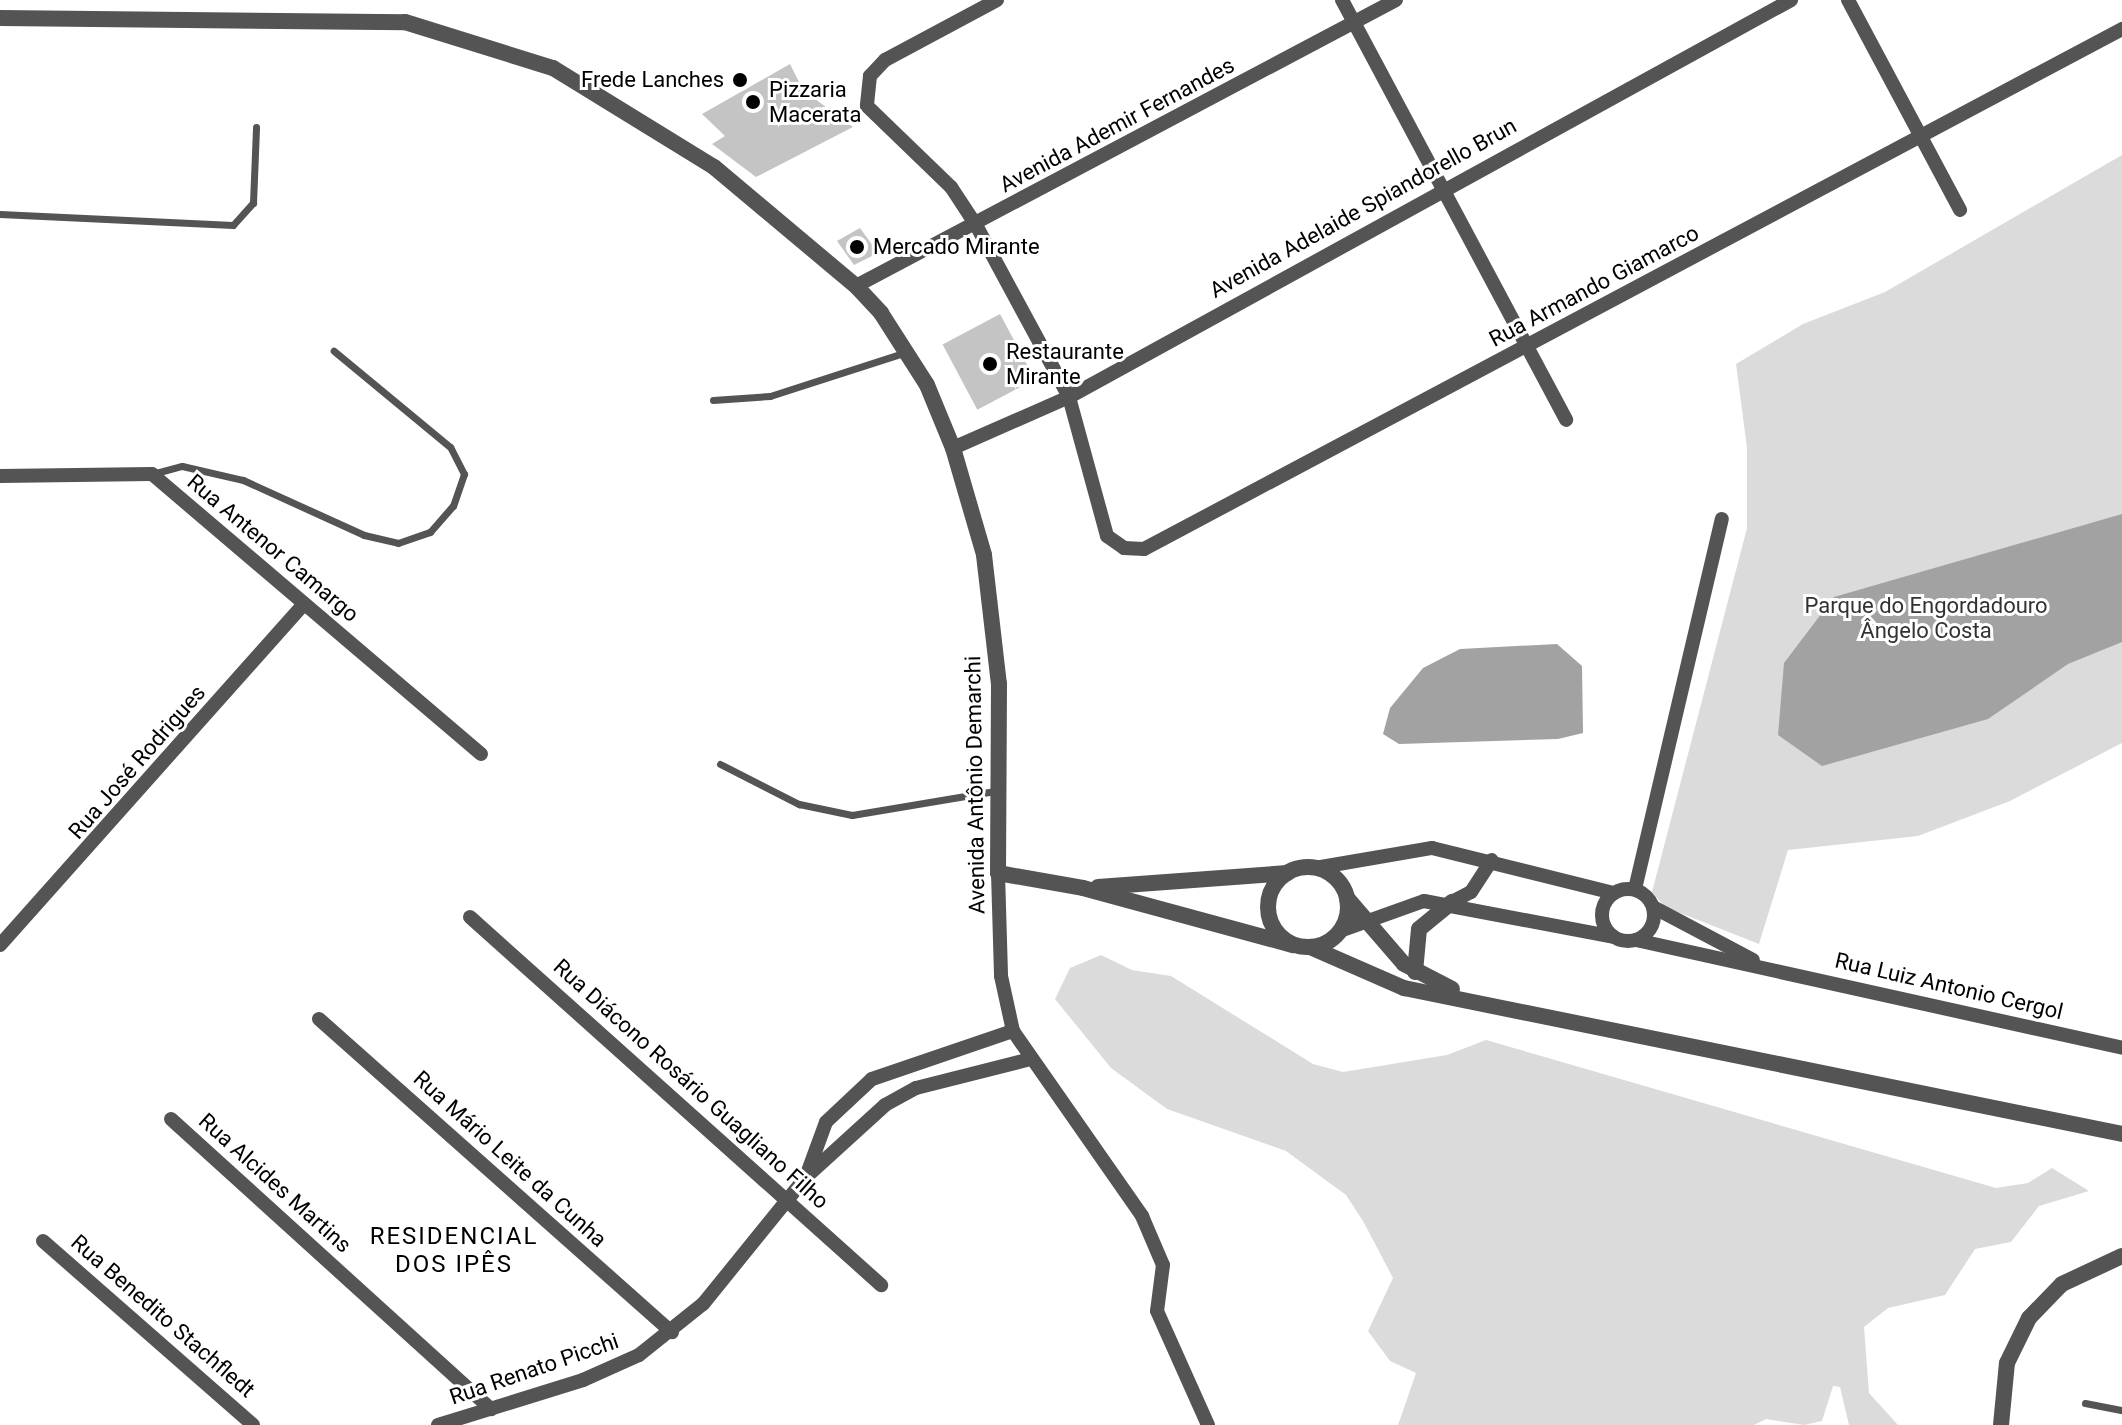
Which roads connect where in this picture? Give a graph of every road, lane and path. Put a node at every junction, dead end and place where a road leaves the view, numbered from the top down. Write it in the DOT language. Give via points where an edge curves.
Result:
graph roads {
  1 [pos="997,0"];
  2 [pos="1342,0"];
  3 [pos="1396,0"];
  4 [pos="1791,0"];
  5 [pos="1848,0"];
  6 [pos="0,18"];
  7 [pos="1354,22"];
  8 [pos="2122,29"];
  9 [pos="256,127"];
  10 [pos="1921,137"];
  11 [pos="1442,188"];
  12 [pos="1960,210"];
  13 [pos="0,214"];
  14 [pos="976,225"];
  15 [pos="856,286"];
  16 [pos="1527,346"];
  17 [pos="334,351"];
  18 [pos="908,351"];
  19 [pos="1069,397"];
  20 [pos="713,400"];
  21 [pos="1566,420"];
  22 [pos="953,448"];
  23 [pos="152,474"];
  24 [pos="0,476"];
  25 [pos="1722,519"];
  26 [pos="304,604"];
  27 [pos="481,754"];
  28 [pos="720,764"];
  29 [pos="995,791"];
  30 [pos="1492,860"];
  31 [pos="1315,868"];
  32 [pos="998,873"];
  33 [pos="1287,873"];
  34 [pos="1083,888"];
  35 [pos="1635,889"];
  36 [pos="1614,893"];
  37 [pos="1347,898"];
  38 [pos="1452,902"];
  39 [pos="1653,907"];
  40 [pos="470,917"];
  41 [pos="1366,921"];
  42 [pos="1340,931"];
  43 [pos="1614,937"];
  44 [pos="1636,940"];
  45 [pos="0,945"];
  46 [pos="1302,946"];
  47 [pos="1767,968"];
  48 [pos="1415,972"];
  49 [pos="1468,997"];
  50 [pos="319,1019"];
  51 [pos="1013,1031"];
  52 [pos="2122,1048"];
  53 [pos="1031,1059"];
  54 [pos="171,1119"];
  55 [pos="2122,1134"];
  56 [pos="806,1177"];
  57 [pos="789,1200"];
  58 [pos="43,1241"];
  59 [pos="2122,1256"];
  60 [pos="881,1285"];
  61 [pos="672,1332"];
  62 [pos="2085,1403"];
  63 [pos="491,1409"];
  64 [pos="2122,1410"];
  65 [pos="253,1425"];
  66 [pos="438,1425"];
  67 [pos="1208,1425"];
  68 [pos="2001,1425"];
  1 -- 14 [label="street" via="885,60 870,76 867,106 951,187"];
  2 -- 7 [label="street"];
  3 -- 7 [label="street, Avenida Ademir Fernandes"];
  4 -- 11 [label="street, Avenida Adelaide Spiandorello Brun"];
  5 -- 10 [label="street"];
  6 -- 15 [label="street, Avenida Antônio Demarchi" via="405,22 476,39 553,68 633,114 714,167"];
  7 -- 11 [label="street"];
  7 -- 14 [label="street, Avenida Ademir Fernandes"];
  8 -- 10 [label="street, Rua Armando Giamarco"];
  9 -- 13 [label="lane" via="253,203 233,225"];
  10 -- 12 [label="street"];
  10 -- 16 [label="street, Rua Armando Giamarco"];
  11 -- 16 [label="street"];
  11 -- 19 [label="street, Avenida Adelaide Spiandorello Brun"];
  14 -- 15 [label="street, Avenida Ademir Fernandes"];
  14 -- 19 [label="street"];
  15 -- 18 [label="street, Avenida Antônio Demarchi"];
  16 -- 19 [label="street, Rua Armando Giamarco" via="1144,549 1124,548 1107,536"];
  16 -- 21 [label="street"];
  17 -- 23 [label="lane" via="450,447 464,474 453,506 430,532 398,543 364,535 243,480 182,466"];
  18 -- 20 [label="lane" via="770,396"];
  18 -- 22 [label="street, Avenida Antônio Demarchi"];
  19 -- 22 [label="street, Avenida Adelaide Spiandorello Brun"];
  22 -- 29 [label="street, Avenida Antônio Demarchi" via="984,555 999,684"];
  23 -- 24 [label="street"];
  23 -- 26 [label="street, Rua Antenor Camargo"];
  25 -- 35 [label="street"];
  26 -- 27 [label="street, Rua Antenor Camargo"];
  26 -- 45 [label="street, Rua José Rodrigues"];
  28 -- 29 [label="lane" via="799,804 852,815"];
  29 -- 32 [label="street, Avenida Antônio Demarchi"];
  30 -- 31 [label="street" via="1432,848"];
  30 -- 36 [label="street"];
  30 -- 38 [label="street" via="1471,892"];
  31 -- 33 [label="street"];
  31 -- 37 [label="street" via="1329,874"];
  32 -- 34 [label="street"];
  32 -- 51 [label="street, Avenida Antônio Demarchi" via="1001,976"];
  33 -- 34 [label="street"];
  33 -- 46 [label="street" via="1269,896 1268,911 1272,925"];
  34 -- 46 [label="street"];
  35 -- 36 [label="street"];
  35 -- 39 [label="street, Rua Luiz Antonio Cergol"];
  36 -- 43 [label="street" via="1602,921"];
  37 -- 41 [label="street"];
  37 -- 42 [label="street"];
  38 -- 41 [label="street, Rua Luiz Antonio Cergol" via="1424,901"];
  38 -- 43 [label="street, Rua Luiz Antonio Cergol"];
  38 -- 48 [label="street" via="1419,929"];
  39 -- 44 [label="street" via="1651,927"];
  39 -- 47 [label="street, Rua Luiz Antonio Cergol"];
  40 -- 57 [label="street, Rua Diácono Rosário Guagliano Filho"];
  41 -- 42 [label="street, Rua Luiz Antonio Cergol"];
  41 -- 48 [label="street"];
  42 -- 46 [label="street"];
  43 -- 44 [label="street, Rua Luiz Antonio Cergol"];
  44 -- 47 [label="street, Rua Luiz Antonio Cergol"];
  46 -- 49 [label="street" via="1404,988"];
  47 -- 52 [label="street, Rua Luiz Antonio Cergol"];
  48 -- 49 [label="street"];
  49 -- 55 [label="street"];
  50 -- 61 [label="street, Rua Mário Leite da Cunha"];
  51 -- 53 [label="street, Avenida Antônio Demarchi"];
  51 -- 56 [label="street, Rua Renato Picchi" via="872,1079 826,1122"];
  53 -- 56 [label="street, Rua Renato Picchi" via="916,1088 885,1105"];
  53 -- 67 [label="street, Avenida Antônio Demarchi" via="1142,1216 1163,1265 1157,1311"];
  54 -- 63 [label="street, Rua Alcides Martins"];
  56 -- 57 [label="street, Rua Renato Picchi"];
  57 -- 60 [label="street, Rua Diácono Rosário Guagliano Filho"];
  57 -- 61 [label="street, Rua Renato Picchi"];
  58 -- 65 [label="street, Rua Benedito Stachfledt"];
  59 -- 68 [label="street" via="2062,1284 2029,1318 2007,1363"];
  61 -- 63 [label="street, Rua Renato Picchi" via="583,1380"];
  62 -- 64 [label="lane"];
  63 -- 66 [label="street, Rua Renato Picchi"];
}
